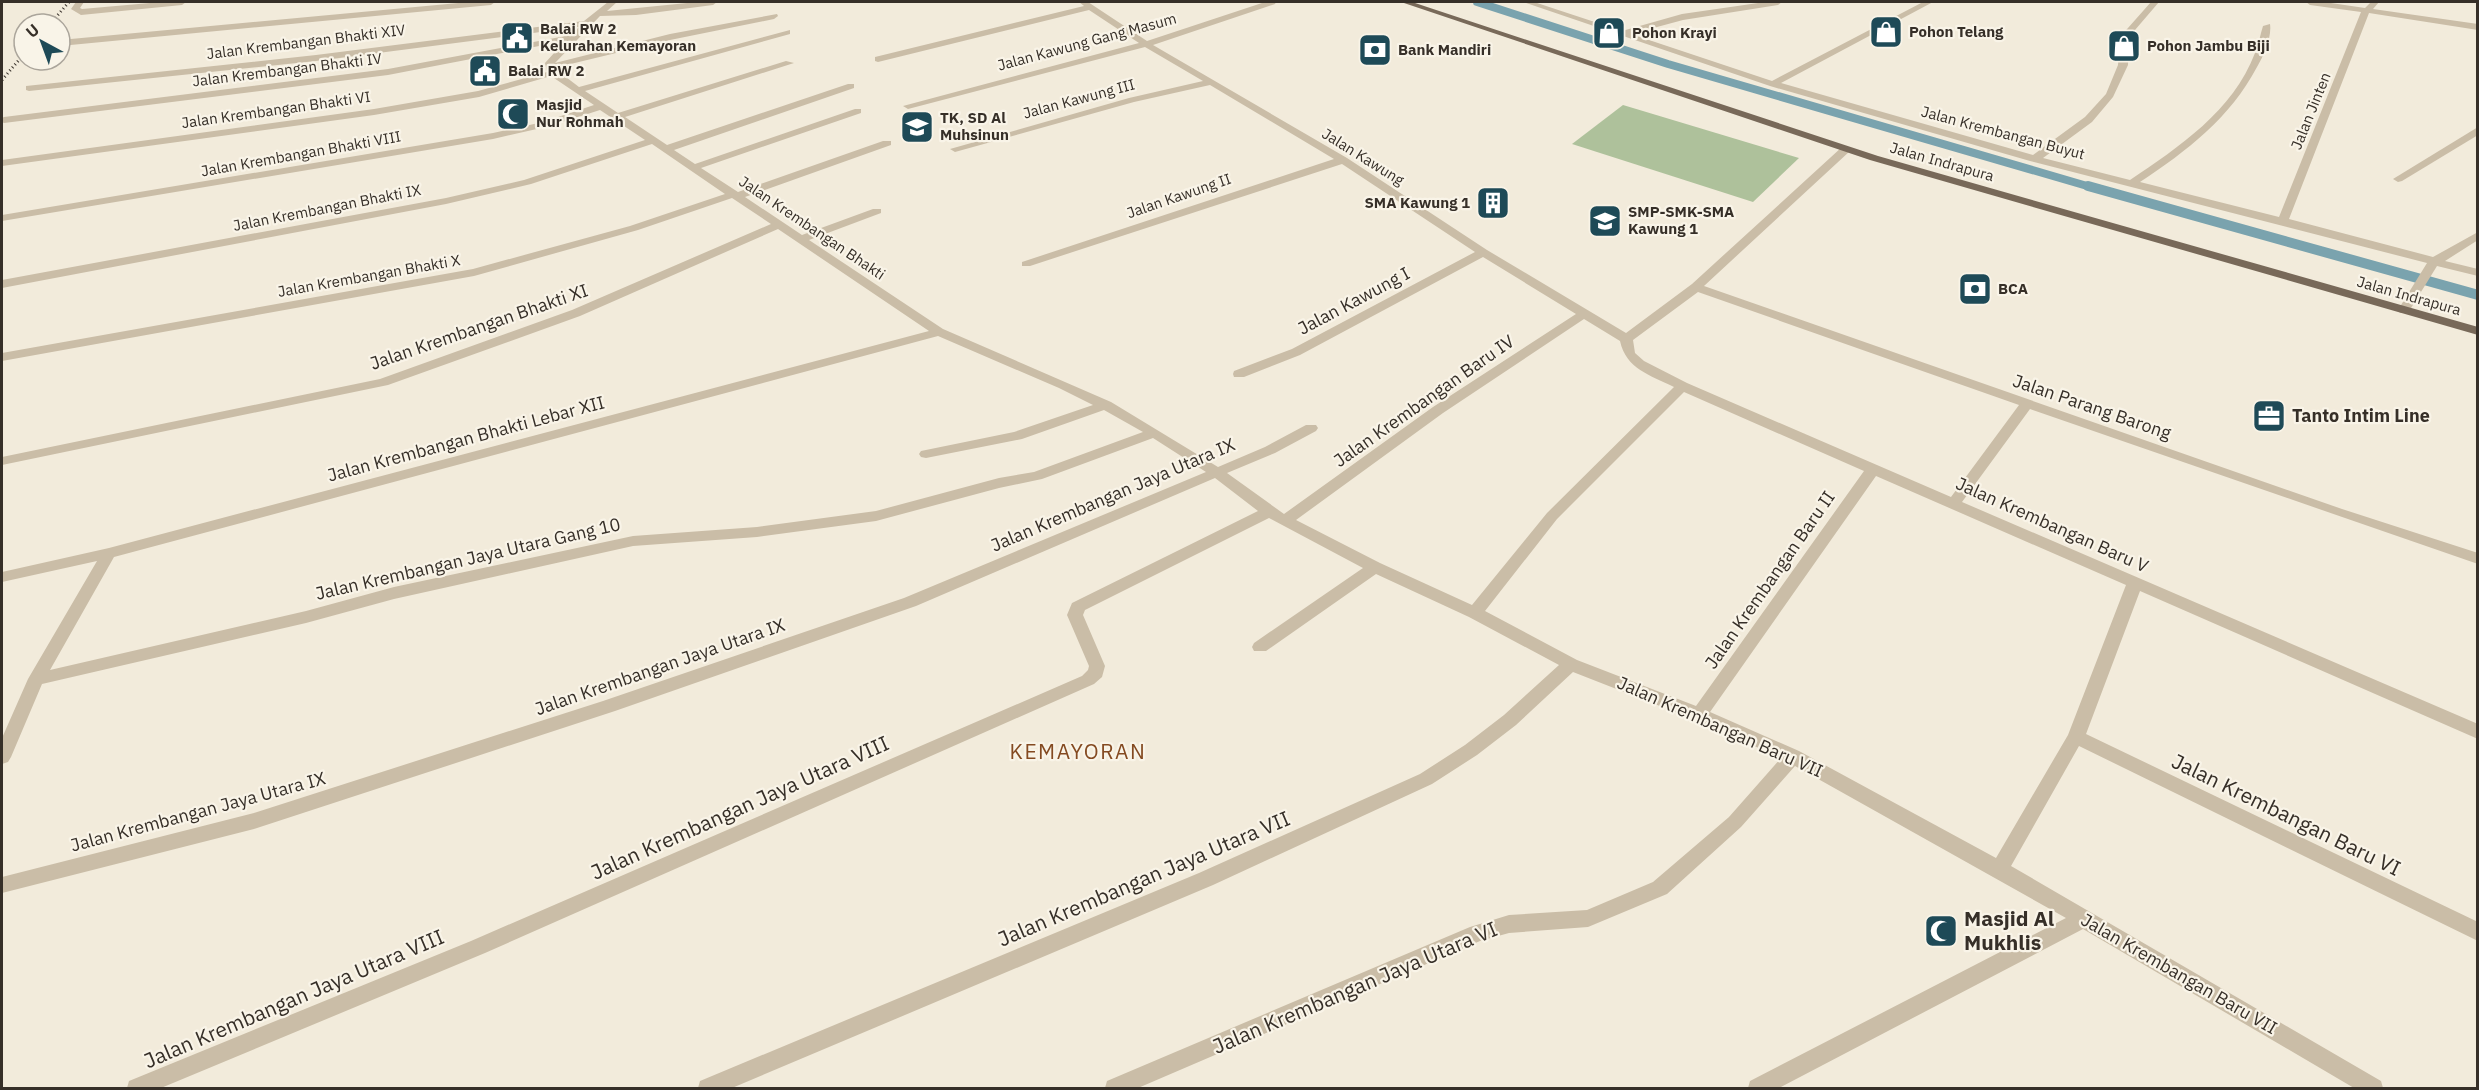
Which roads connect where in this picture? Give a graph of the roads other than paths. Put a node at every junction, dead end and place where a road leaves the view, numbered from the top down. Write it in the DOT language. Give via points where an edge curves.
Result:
graph roads {
  1 [pos="80,2"];
  2 [pos="182,2"];
  3 [pos="492,2"];
  4 [pos="613,2"];
  5 [pos="713,2"];
  6 [pos="1272,2"];
  7 [pos="1405,2"];
  8 [pos="1527,2"];
  9 [pos="1778,2"];
  10 [pos="1929,2"];
  11 [pos="2155,2"];
  12 [pos="2310,2"];
  13 [pos="2375,2"];
  14 [pos="1087,4"];
  15 [pos="2366,11"];
  16 [pos="598,14"];
  17 [pos="774,16"];
  18 [pos="587,23"];
  19 [pos="2267,26"];
  20 [pos="2478,27"];
  21 [pos="787,32"];
  22 [pos="1622,33"];
  23 [pos="573,37"];
  24 [pos="72,42"];
  25 [pos="1146,44"];
  26 [pos="878,59"];
  27 [pos="789,63"];
  28 [pos="550,70"];
  29 [pos="1212,82"];
  30 [pos="1773,84"];
  31 [pos="851,86"];
  32 [pos="29,88"];
  33 [pos="578,90"];
  34 [pos="602,106"];
  35 [pos="908,106"];
  36 [pos="858,111"];
  37 [pos="618,116"];
  38 [pos="4,120"];
  39 [pos="2478,130"];
  40 [pos="654,140"];
  41 [pos="887,143"];
  42 [pos="667,149"];
  43 [pos="955,149"];
  44 [pos="1846,149"];
  45 [pos="2034,159"];
  46 [pos="1342,160"];
  47 [pos="2,163"];
  48 [pos="695,167"];
  49 [pos="2398,179"];
  50 [pos="2132,183"];
  51 [pos="736,195"];
  52 [pos="877,211"];
  53 [pos="2,218"];
  54 [pos="2283,221"];
  55 [pos="780,225"];
  56 [pos="2478,235"];
  57 [pos="802,239"];
  58 [pos="1483,252"];
  59 [pos="1026,264"];
  60 [pos="2431,266"];
  61 [pos="2478,273"];
  62 [pos="2,284"];
  63 [pos="1696,287"];
  64 [pos="2404,310"];
  65 [pos="1585,313"];
  66 [pos="2478,331"];
  67 [pos="939,332"];
  68 [pos="1626,339"];
  69 [pos="2,357"];
  70 [pos="1239,374"];
  71 [pos="1682,386"];
  72 [pos="2028,403"];
  73 [pos="1106,405"];
  74 [pos="1311,428"];
  75 [pos="1154,433"];
  76 [pos="926,454"];
  77 [pos="2,461"];
  78 [pos="1874,469"];
  79 [pos="1216,472"];
  80 [pos="1953,504"];
  81 [pos="1277,516"];
  82 [pos="109,553"];
  83 [pos="2478,559"];
  84 [pos="1374,567"];
  85 [pos="2,577"];
  86 [pos="2135,583"];
  87 [pos="1474,613"];
  88 [pos="1260,647"];
  89 [pos="1571,664"];
  90 [pos="36,680"];
  91 [pos="1699,714"];
  92 [pos="2478,732"];
  93 [pos="2076,737"];
  94 [pos="1793,756"];
  95 [pos="2,757"];
  96 [pos="1999,869"];
  97 [pos="2,885"];
  98 [pos="2084,918"];
  99 [pos="2478,932"];
  100 [pos="137,1089"];
  101 [pos="708,1089"];
  102 [pos="1115,1089"];
  103 [pos="1758,1089"];
  104 [pos="2373,1089"];
  1 -- 2 [label="street" via="75,9 81,12"];
  3 -- 24 [label="street"];
  4 -- 16 [label="street"];
  5 -- 16 [label="street"];
  6 -- 25 [label="street, Jalan Kawung Gang Masum"];
  7 -- 44 [label="main road, Jalan Indrapura"];
  8 -- 22 [label="street, Jalan Krembangan Buyut"];
  9 -- 22 [label="street" via="1715,10"];
  10 -- 30 [label="street"];
  11 -- 45 [label="street" via="2124,37 2124,62 2107,102"];
  12 -- 15 [label="street"];
  13 -- 15 [label="street"];
  14 -- 25 [label="street, Jalan Kawung"];
  14 -- 26 [label="street"];
  15 -- 20 [label="street"];
  15 -- 54 [label="street, Jalan Jinten"];
  16 -- 18 [label="street"];
  17 -- 28 [label="street, Jalan Krembangan Bhakti VI" via="670,37"];
  18 -- 23 [label="street"];
  18 -- 32 [label="street, Jalan Krembangan Bhakti XIV" via="328,57"];
  19 -- 50 [label="street" via="2259,55 2231,104 2192,142"];
  21 -- 33 [label="street"];
  22 -- 30 [label="street, Jalan Krembangan Buyut"];
  23 -- 28 [label="street"];
  23 -- 38 [label="street, Jalan Krembangan Bhakti IV" via="388,72"];
  25 -- 29 [label="street, Jalan Kawung"];
  25 -- 35 [label="street, Jalan Kawung Gang Masum"];
  27 -- 37 [label="street"];
  28 -- 33 [label="street, Jalan Krembangan Bhakti"];
  28 -- 47 [label="street, Jalan Krembangan Bhakti VI" via="478,94 374,112"];
  29 -- 43 [label="street, Jalan Kawung III"];
  29 -- 46 [label="street, Jalan Kawung"];
  30 -- 45 [label="street, Jalan Krembangan Buyut"];
  31 -- 42 [label="street"];
  33 -- 34 [label="street, Jalan Krembangan Bhakti"];
  34 -- 37 [label="street, Jalan Krembangan Bhakti"];
  34 -- 53 [label="street, Jalan Krembangan Bhakti VIII" via="494,136"];
  36 -- 48 [label="street"];
  37 -- 40 [label="street, Jalan Krembangan Bhakti"];
  39 -- 49 [label="street"];
  40 -- 42 [label="street, Jalan Krembangan Bhakti"];
  40 -- 62 [label="street, Jalan Krembangan Bhakti IX" via="527,182 446,201"];
  41 -- 51 [label="street, Jalan Krembangan Bhakti X"];
  42 -- 48 [label="street, Jalan Krembangan Bhakti"];
  44 -- 63 [label="street"];
  44 -- 64 [label="main road, Jalan Indrapura"];
  45 -- 50 [label="street, Jalan Krembangan Buyut"];
  46 -- 58 [label="street, Jalan Kawung"];
  46 -- 59 [label="street, Jalan Kawung II"];
  48 -- 51 [label="street, Jalan Krembangan Bhakti"];
  50 -- 54 [label="street, Jalan Krembangan Buyut"];
  51 -- 55 [label="street, Jalan Krembangan Bhakti"];
  51 -- 69 [label="street, Jalan Krembangan Bhakti X" via="474,272"];
  52 -- 57 [label="street"];
  54 -- 60 [label="street, Jalan Krembangan Buyut"];
  55 -- 57 [label="street, Jalan Krembangan Bhakti"];
  55 -- 77 [label="street, Jalan Krembangan Bhakti XI" via="576,313 383,382"];
  56 -- 60 [label="street"];
  57 -- 67 [label="street, Jalan Krembangan Bhakti"];
  58 -- 65 [label="street, Jalan Kawung"];
  58 -- 70 [label="street, Jalan Kawung I" via="1296,352"];
  60 -- 61 [label="street, Jalan Krembangan Buyut"];
  60 -- 64 [label="street"];
  63 -- 68 [label="street"];
  63 -- 72 [label="street, Jalan Parang Barong"];
  64 -- 66 [label="main road, Jalan Indrapura"];
  65 -- 68 [label="street, Jalan Kawung"];
  65 -- 81 [label="street, Jalan Krembangan Baru IV"];
  67 -- 73 [label="street, Jalan Krembangan Bhakti"];
  67 -- 82 [label="street, Jalan Krembangan Bhakti Lebar XII"];
  68 -- 71 [label="street, Jalan Krembangan Baru V" via="1629,354 1639,364"];
  71 -- 78 [label="street, Jalan Krembangan Baru V"];
  71 -- 87 [label="street" via="1552,516"];
  72 -- 80 [label="street"];
  72 -- 83 [label="street, Jalan Parang Barong"];
  73 -- 75 [label="street, Jalan Krembangan Bhakti"];
  73 -- 76 [label="street" via="1017,436"];
  74 -- 79 [label="street, Jalan Krembangan Jaya Utara IX"];
  75 -- 79 [label="street, Jalan Krembangan Baru VII"];
  75 -- 90 [label="street, Jalan Krembangan Jaya Utara Gang 10" via="1037,476 876,516 757,532 633,541 394,592 306,617"];
  78 -- 80 [label="street, Jalan Krembangan Baru V"];
  78 -- 91 [label="street, Jalan Krembangan Baru II"];
  79 -- 81 [label="street, Jalan Krembangan Baru VII"];
  79 -- 97 [label="street, Jalan Krembangan Jaya Utara IX" via="910,602 621,702 254,821"];
  80 -- 86 [label="street, Jalan Krembangan Baru V"];
  81 -- 84 [label="street, Jalan Krembangan Baru VII"];
  81 -- 100 [label="street, Jalan Krembangan Jaya Utara VIII" via="1078,607 1075,615 1096,666 1096,673 1088,680 477,947"];
  82 -- 85 [label="street, Jalan Krembangan Bhakti Lebar XII"];
  82 -- 90 [label="street"];
  84 -- 87 [label="street, Jalan Krembangan Baru VII"];
  84 -- 88 [label="street"];
  86 -- 92 [label="street, Jalan Krembangan Baru V"];
  86 -- 93 [label="street"];
  87 -- 89 [label="street, Jalan Krembangan Baru VII"];
  89 -- 91 [label="street, Jalan Krembangan Baru VII"];
  89 -- 101 [label="street, Jalan Krembangan Jaya Utara VII" via="1502,726 1425,778 1206,879"];
  90 -- 95 [label="street"];
  91 -- 94 [label="street, Jalan Krembangan Baru VII"];
  93 -- 96 [label="street"];
  93 -- 99 [label="street, Jalan Krembangan Baru VI"];
  94 -- 96 [label="street, Jalan Krembangan Baru VII"];
  94 -- 102 [label="street, Jalan Krembangan Jaya Utara VI" via="1735,822 1660,888 1588,918 1509,924 1477,933"];
  96 -- 98 [label="street, Jalan Krembangan Baru VII"];
  98 -- 103 [label="street"];
  98 -- 104 [label="street, Jalan Krembangan Baru VII"];
}
